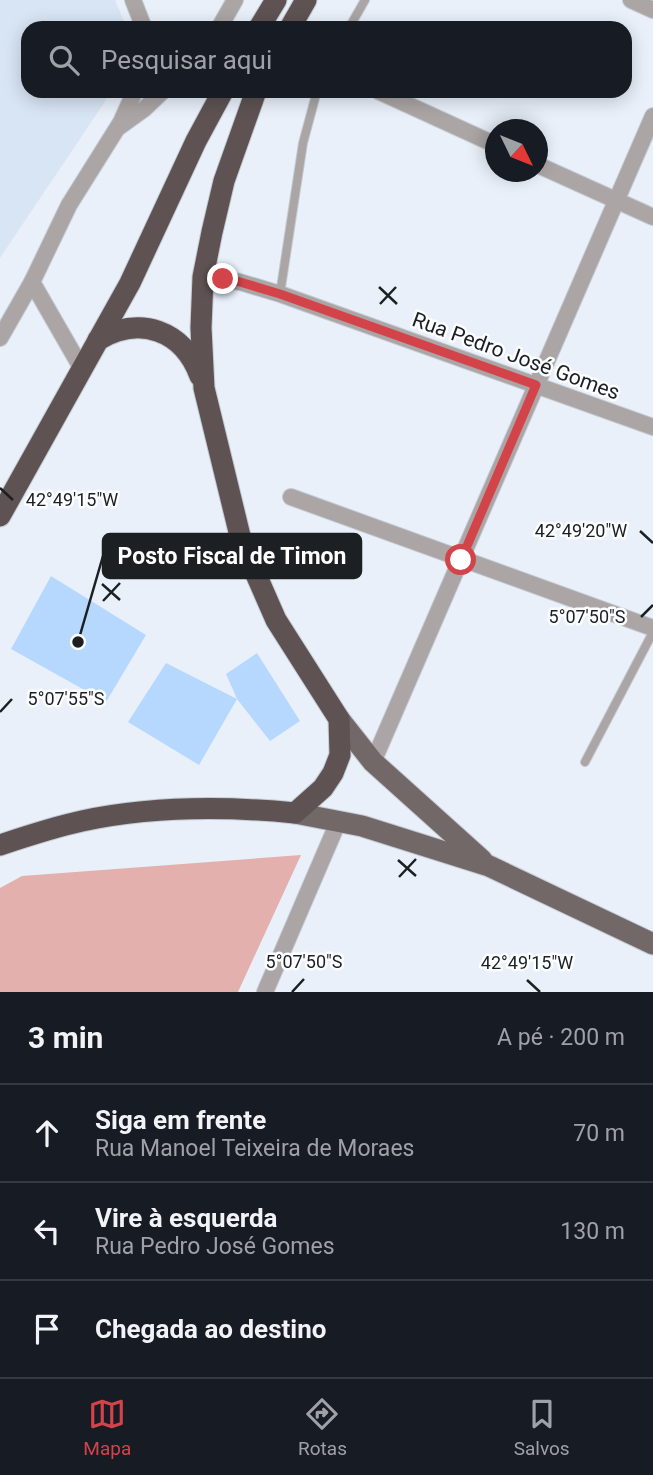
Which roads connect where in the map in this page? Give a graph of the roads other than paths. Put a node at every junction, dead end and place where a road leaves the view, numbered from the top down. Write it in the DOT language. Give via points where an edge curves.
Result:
graph roads {
  1 [pos="133,0"];
  2 [pos="235,0"];
  3 [pos="276,0"];
  4 [pos="306,0"];
  5 [pos="365,0"];
  6 [pos="631,0"];
  7 [pos="653,10"];
  8 [pos="141,21"];
  9 [pos="223,21"];
  10 [pos="263,21"];
  11 [pos="294,21"];
  12 [pos="353,21"];
  13 [pos="132,98"];
  14 [pos="156,98"];
  15 [pos="219,98"];
  16 [pos="254,98"];
  17 [pos="315,98"];
  18 [pos="392,98"];
  19 [pos="653,116"];
  20 [pos="117,129"];
  21 [pos="485,140"];
  22 [pos="548,170"];
  23 [pos="617,201"];
  24 [pos="653,217"];
  25 [pos="203,277"];
  26 [pos="33,282"];
  27 [pos="280,294"];
  28 [pos="0,338"];
  29 [pos="98,340"];
  30 [pos="82,369"];
  31 [pos="536,385"];
  32 [pos="204,388"];
  33 [pos="653,427"];
  34 [pos="291,497"];
  35 [pos="0,516"];
  36 [pos="461,560"];
  37 [pos="653,630"];
  38 [pos="339,719"];
  39 [pos="373,762"];
  40 [pos="585,762"];
  41 [pos="295,813"];
  42 [pos="339,820"];
  43 [pos="0,845"];
  44 [pos="489,866"];
  45 [pos="653,944"];
  46 [pos="265,992"];
  1 -- 8 [label="street"];
  2 -- 9 [label="street"];
  3 -- 10 [label="highway"];
  4 -- 11 [label="highway"];
  5 -- 12 [label="lane"];
  6 -- 7 [label="street"];
  13 -- 20 [label="street"];
  14 -- 20 [label="street"];
  15 -- 29 [label="highway" via="136,272"];
  16 -- 25 [label="highway" via="224,181"];
  17 -- 27 [label="lane" via="303,143"];
  18 -- 21 [label="street"];
  19 -- 23 [label="street"];
  20 -- 26 [label="street" via="69,205"];
  22 -- 23 [label="street"];
  23 -- 24 [label="street"];
  23 -- 31 [label="street"];
  25 -- 27 [label="street, Rua Pedro José Gomes"];
  25 -- 32 [label="highway"];
  26 -- 28 [label="street"];
  26 -- 30 [label="street"];
  27 -- 31 [label="street, Rua Pedro José Gomes"];
  29 -- 30 [label="highway"];
  29 -- 32 [label="highway" via="133,328 167,335 186,349"];
  30 -- 35 [label="highway"];
  31 -- 33 [label="street, Rua Pedro José Gomes"];
  31 -- 36 [label="street"];
  32 -- 38 [label="highway" via="252,569 276,620"];
  34 -- 36 [label="street"];
  36 -- 37 [label="street"];
  36 -- 39 [label="street"];
  37 -- 40 [label="lane"];
  38 -- 39 [label="main road"];
  38 -- 41 [label="highway" via="340,754 333,773"];
  39 -- 44 [label="main road"];
  41 -- 42 [label="main road"];
  41 -- 43 [label="highway" via="198,807 137,812 82,821"];
  42 -- 44 [label="main road"];
  42 -- 46 [label="street"];
  44 -- 45 [label="main road"];
}
